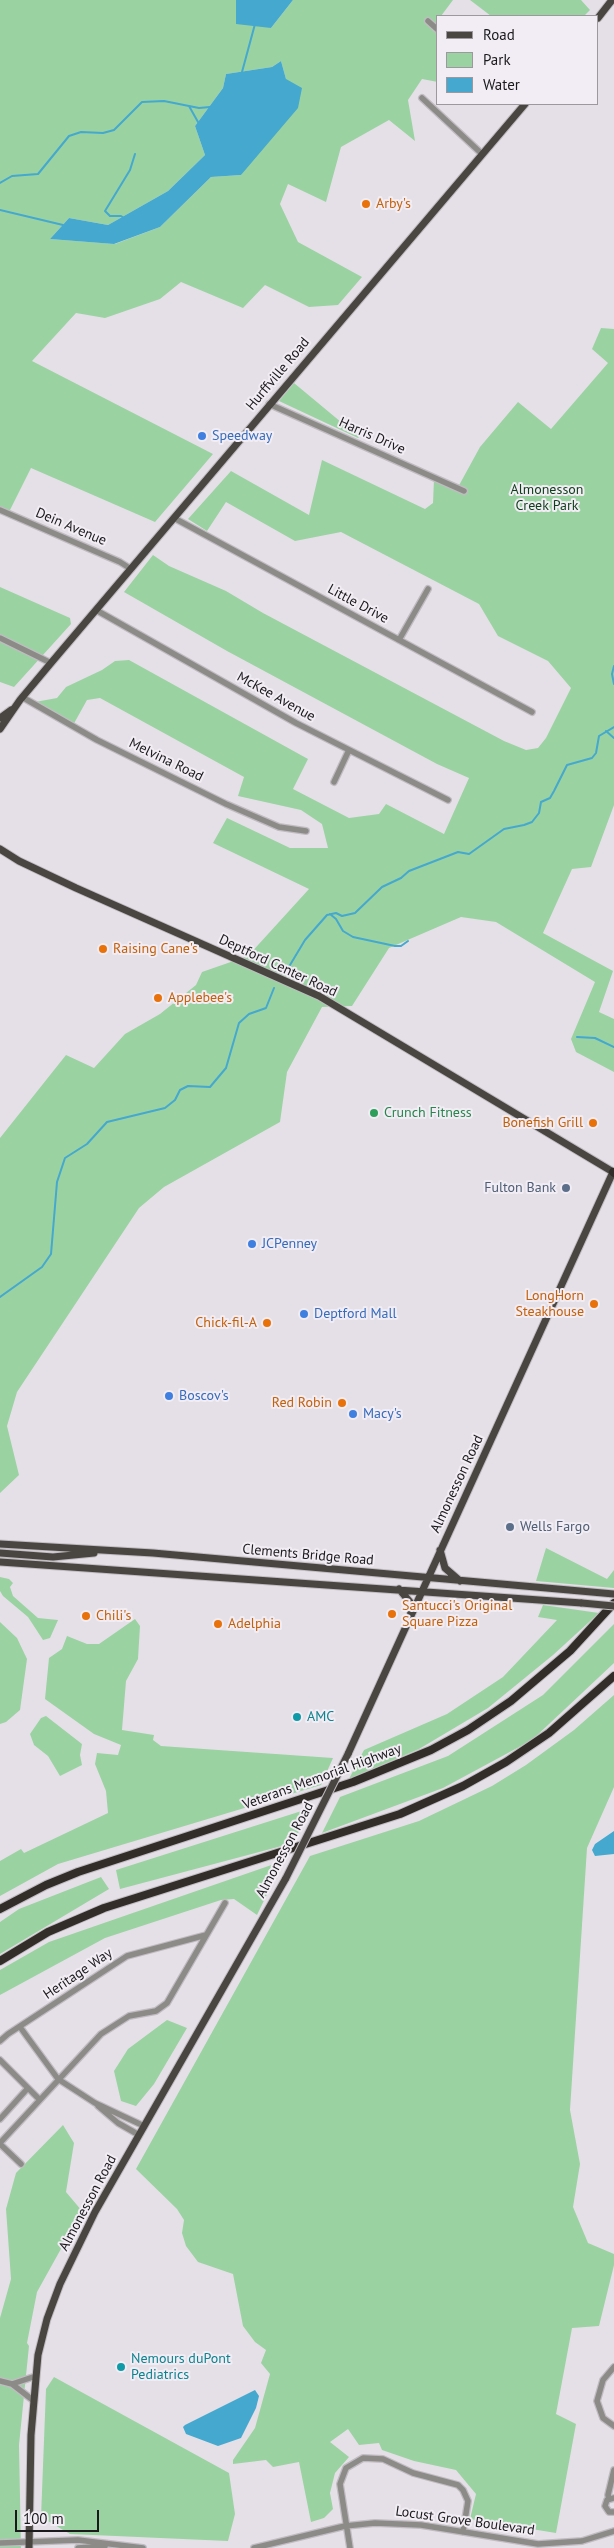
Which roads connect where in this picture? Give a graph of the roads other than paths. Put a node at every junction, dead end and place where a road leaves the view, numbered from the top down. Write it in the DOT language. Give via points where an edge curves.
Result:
graph roads {
  1 [pos="612,0"];
  2 [pos="599,17"];
  3 [pos="428,21"];
  4 [pos="436,28"];
  5 [pos="422,98"];
  6 [pos="522,105"];
  7 [pos="482,154"];
  8 [pos="269,404"];
  9 [pos="464,491"];
  10 [pos="0,510"];
  11 [pos="174,518"];
  12 [pos="131,569"];
  13 [pos="428,589"];
  14 [pos="96,610"];
  15 [pos="0,638"];
  16 [pos="399,640"];
  17 [pos="51,662"];
  18 [pos="22,697"];
  19 [pos="13,709"];
  20 [pos="532,712"];
  21 [pos="0,718"];
  22 [pos="0,729"];
  23 [pos="349,750"];
  24 [pos="334,782"];
  25 [pos="448,800"];
  26 [pos="306,831"];
  27 [pos="0,849"];
  28 [pos="614,1172"];
  29 [pos="0,1544"];
  30 [pos="113,1550"];
  31 [pos="440,1550"];
  32 [pos="0,1553"];
  33 [pos="0,1562"];
  34 [pos="428,1579"];
  35 [pos="461,1581"];
  36 [pos="399,1588"];
  37 [pos="423,1590"];
  38 [pos="614,1594"];
  39 [pos="614,1604"];
  40 [pos="411,1618"];
  41 [pos="614,1676"];
  42 [pos="225,1903"];
  43 [pos="0,1909"];
  44 [pos="206,1936"];
  45 [pos="0,1961"];
  46 [pos="20,2027"];
  47 [pos="0,2041"];
  48 [pos="0,2060"];
  49 [pos="58,2079"];
  50 [pos="28,2088"];
  51 [pos="39,2099"];
  52 [pos="95,2103"];
  53 [pos="0,2119"];
  54 [pos="144,2126"];
  55 [pos="140,2135"];
  56 [pos="0,2143"];
  57 [pos="21,2164"];
  58 [pos="614,2367"];
  59 [pos="36,2376"];
  60 [pos="0,2381"];
  61 [pos="12,2384"];
  62 [pos="34,2401"];
  63 [pos="614,2426"];
  64 [pos="614,2470"];
  65 [pos="612,2498"];
  66 [pos="614,2512"];
  67 [pos="345,2526"];
  68 [pos="614,2531"];
  69 [pos="463,2532"];
  70 [pos="0,2543"];
  71 [pos="29,2544"];
  72 [pos="112,2545"];
  73 [pos="582,2545"];
  74 [pos="78,2548"];
  75 [pos="143,2548"];
  76 [pos="254,2548"];
  77 [pos="350,2548"];
  1 -- 2 [label="main road"];
  3 -- 4 [label="street"];
  5 -- 7 [label="street"];
  6 -- 7 [label="main road, Hurffville Road"];
  7 -- 8 [label="main road, Hurffville Road"];
  8 -- 9 [label="street, Harris Drive"];
  8 -- 11 [label="main road, Hurffville Road"];
  10 -- 12 [label="street, Dein Avenue"];
  11 -- 12 [label="main road, Hurffville Road"];
  11 -- 16 [label="street, Little Drive"];
  12 -- 14 [label="main road, Hurffville Road"];
  13 -- 16 [label="street"];
  14 -- 17 [label="main road, Hurffville Road"];
  14 -- 23 [label="street, McKee Avenue" via="271,710"];
  15 -- 17 [label="street"];
  16 -- 20 [label="street, Little Drive"];
  17 -- 18 [label="main road, Hurffville Road"];
  18 -- 19 [label="main road, Hurffville Road"];
  18 -- 26 [label="street, Melvina Road" via="97,740 226,804 280,827"];
  19 -- 21 [label="main road, Hurffville Road"];
  19 -- 22 [label="main road, Hurffville Road"];
  23 -- 24 [label="street"];
  23 -- 25 [label="street, McKee Avenue"];
  27 -- 28 [label="main road, Deptford Center Road" via="76,888 319,996"];
  28 -- 31 [label="main road, Almonesson Road"];
  29 -- 30 [label="main road, Clements Bridge Road"];
  30 -- 32 [label="main road" via="53,1557"];
  30 -- 34 [label="main road, Clements Bridge Road"];
  31 -- 34 [label="main road, Almonesson Road"];
  31 -- 35 [label="main road" via="445,1568"];
  33 -- 36 [label="main road, Clements Bridge Road"];
  34 -- 35 [label="main road, Clements Bridge Road"];
  34 -- 37 [label="main road, Almonesson Road"];
  35 -- 38 [label="main road, Clements Bridge Road"];
  36 -- 37 [label="main road, Clements Bridge Road"];
  36 -- 40 [label="main road" via="410,1602"];
  37 -- 39 [label="main road, Clements Bridge Road, bridge"];
  37 -- 40 [label="main road, Almonesson Road"];
  39 -- 43 [label="highway, Veterans Memorial Highway" via="570,1651 523,1691 468,1730 431,1750 353,1782 78,1872"];
  40 -- 54 [label="main road, Almonesson Road, bridge" via="286,1878"];
  41 -- 45 [label="highway" via="549,1732 464,1786 400,1814 104,1908 48,1932"];
  42 -- 44 [label="street"];
  44 -- 46 [label="street, Heritage Way" via="127,1956"];
  44 -- 49 [label="street" via="167,2003 156,2011 129,2016 101,2034"];
  46 -- 47 [label="street, Heritage Way"];
  46 -- 49 [label="street"];
  48 -- 50 [label="street"];
  49 -- 51 [label="street"];
  49 -- 52 [label="street"];
  50 -- 51 [label="street"];
  50 -- 53 [label="street"];
  51 -- 56 [label="street"];
  52 -- 54 [label="street"];
  52 -- 55 [label="street" via="118,2123"];
  54 -- 55 [label="main road, Almonesson Road"];
  55 -- 59 [label="main road, Almonesson Road" via="95,2212 60,2284 42,2336"];
  56 -- 57 [label="street"];
  58 -- 63 [label="street" via="603,2380 597,2401 603,2418"];
  59 -- 61 [label="street"];
  59 -- 62 [label="main road, Almonesson Road"];
  60 -- 61 [label="street"];
  61 -- 62 [label="street"];
  62 -- 71 [label="main road, Almonesson Road" via="28,2491"];
  64 -- 65 [label="street" via="608,2495"];
  65 -- 66 [label="street" via="605,2504"];
  67 -- 69 [label="street, Locust Grove Boulevard" via="403,2523"];
  67 -- 69 [label="street" via="339,2488 342,2475 353,2462 373,2458 458,2485 468,2501"];
  67 -- 76 [label="street, Locust Grove Boulevard"];
  67 -- 77 [label="street"];
  68 -- 73 [label="street, Locust Grove Boulevard"];
  69 -- 73 [label="street, Locust Grove Boulevard" via="528,2543"];
  70 -- 71 [label="street"];
  71 -- 72 [label="street" via="78,2540"];
  72 -- 74 [label="street"];
  72 -- 75 [label="street"];
}
